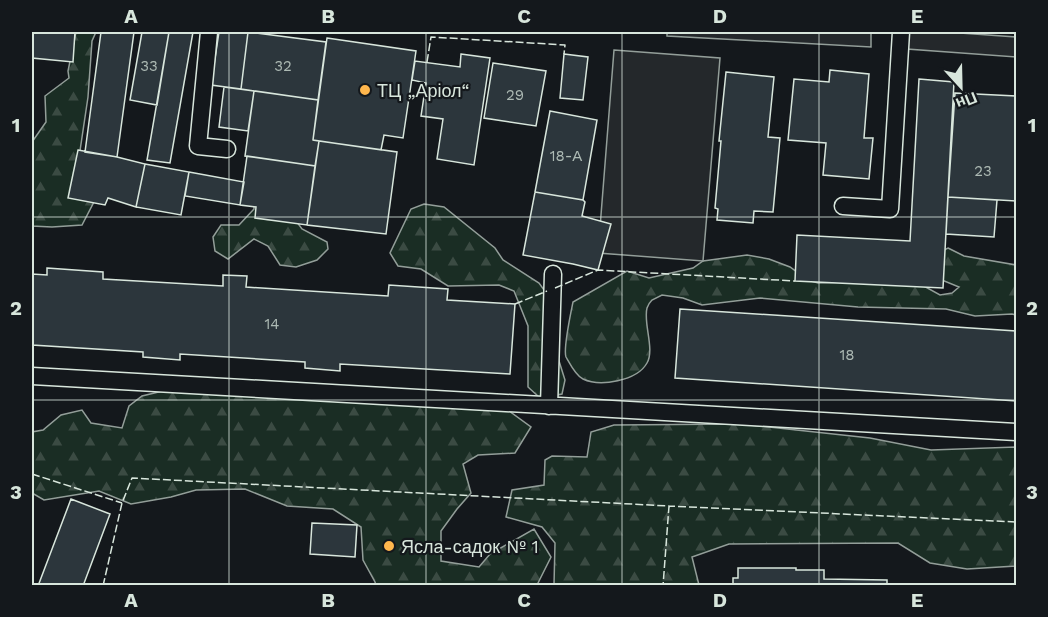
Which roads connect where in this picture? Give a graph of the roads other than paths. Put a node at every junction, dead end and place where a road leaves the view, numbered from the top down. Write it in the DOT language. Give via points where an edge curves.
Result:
graph roads {
  1 [pos="208,32"];
  2 [pos="901,32"];
  3 [pos="227,148"];
  4 [pos="843,206"];
  5 [pos="553,274"];
  6 [pos="32,376"];
  7 [pos="549,406"];
  8 [pos="1017,432"];
  1 -- 3 [label="lane" via="198,146"];
  2 -- 4 [label="lane" via="890,209"];
  5 -- 7 [label="lane"];
  6 -- 7 [label="lane"];
  7 -- 8 [label="lane"];
}
